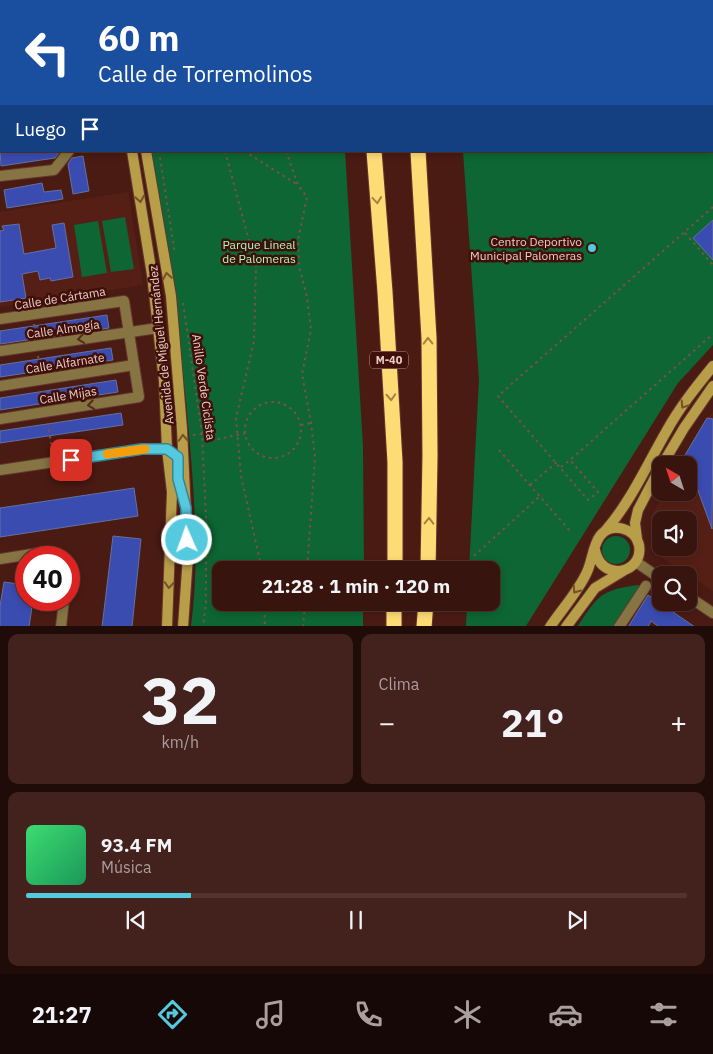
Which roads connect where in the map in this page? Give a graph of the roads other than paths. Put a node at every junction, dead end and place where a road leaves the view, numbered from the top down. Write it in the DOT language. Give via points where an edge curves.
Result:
graph roads {
  1 [pos="68,152"];
  2 [pos="132,152"];
  3 [pos="146,152"];
  4 [pos="374,152"];
  5 [pos="418,152"];
  6 [pos="0,176"];
  7 [pos="0,320"];
  8 [pos="158,328"];
  9 [pos="129,332"];
  10 [pos="0,351"];
  11 [pos="134,365"];
  12 [pos="713,366"];
  13 [pos="0,386"];
  14 [pos="712,389"];
  15 [pos="0,419"];
  16 [pos="167,449"];
  17 [pos="668,456"];
  18 [pos="0,470"];
  19 [pos="652,484"];
  20 [pos="186,508"];
  21 [pos="605,531"];
  22 [pos="637,540"];
  23 [pos="595,550"];
  24 [pos="15,556"];
  25 [pos="0,558"];
  26 [pos="395,561"];
  27 [pos="428,561"];
  28 [pos="636,562"];
  29 [pos="623,571"];
  30 [pos="652,573"];
  31 [pos="646,586"];
  32 [pos="697,603"];
  33 [pos="63,611"];
  34 [pos="394,611"];
  35 [pos="425,611"];
  36 [pos="713,614"];
  37 [pos="61,626"];
  38 [pos="167,626"];
  39 [pos="183,626"];
  40 [pos="394,626"];
  41 [pos="424,626"];
  42 [pos="550,626"];
  43 [pos="566,626"];
  44 [pos="618,626"];
  1 -- 6 [label="street" via="54,170"];
  2 -- 8 [label="street, Avenida de Miguel Hernández, one-way"];
  20 -- 3 [label="street, Avenida de Miguel Hernández, one-way" via="171,296"];
  4 -- 26 [label="highway, M-40, one-way" via="394,452"];
  27 -- 5 [label="highway, one-way" via="428,338"];
  7 -- 9 [label="street, Calle de Cártama" via="124,301"];
  8 -- 9 [label="street, Calle Almogía"];
  8 -- 16 [label="street, Avenida de Miguel Hernández"];
  9 -- 10 [label="street, Calle Almogía, one-way"];
  9 -- 11 [label="street"];
  11 -- 13 [label="street, Calle Alfarnate"];
  11 -- 15 [label="street, Calle Mijas, one-way" via="139,397"];
  12 -- 21 [label="street, one-way" via="668,429 621,512"];
  14 -- 17 [label="street"];
  16 -- 18 [label="street" via="142,449"];
  16 -- 20 [label="street, Avenida de Miguel Hernández" via="178,457 178,479"];
  16 -- 38 [label="street, Avenida de Miguel Hernández, one-way" via="172,492"];
  19 -- 22 [label="street" via="636,517"];
  20 -- 39 [label="street, Avenida de Miguel Hernández" via="188,556"];
  21 -- 22 [label="street" via="612,528 626,530"];
  21 -- 23 [label="street"];
  22 -- 28 [label="street" via="639,555"];
  23 -- 29 [label="street" via="604,568"];
  23 -- 42 [label="street, one-way" via="585,576"];
  24 -- 25 [label="street"];
  28 -- 29 [label="street"];
  28 -- 30 [label="street"];
  29 -- 43 [label="street" via="595,588"];
  31 -- 44 [label="street"];
  32 -- 36 [label="street"];
  33 -- 37 [label="street"];
  34 -- 40 [label="highway"];
  35 -- 41 [label="highway"];
}
